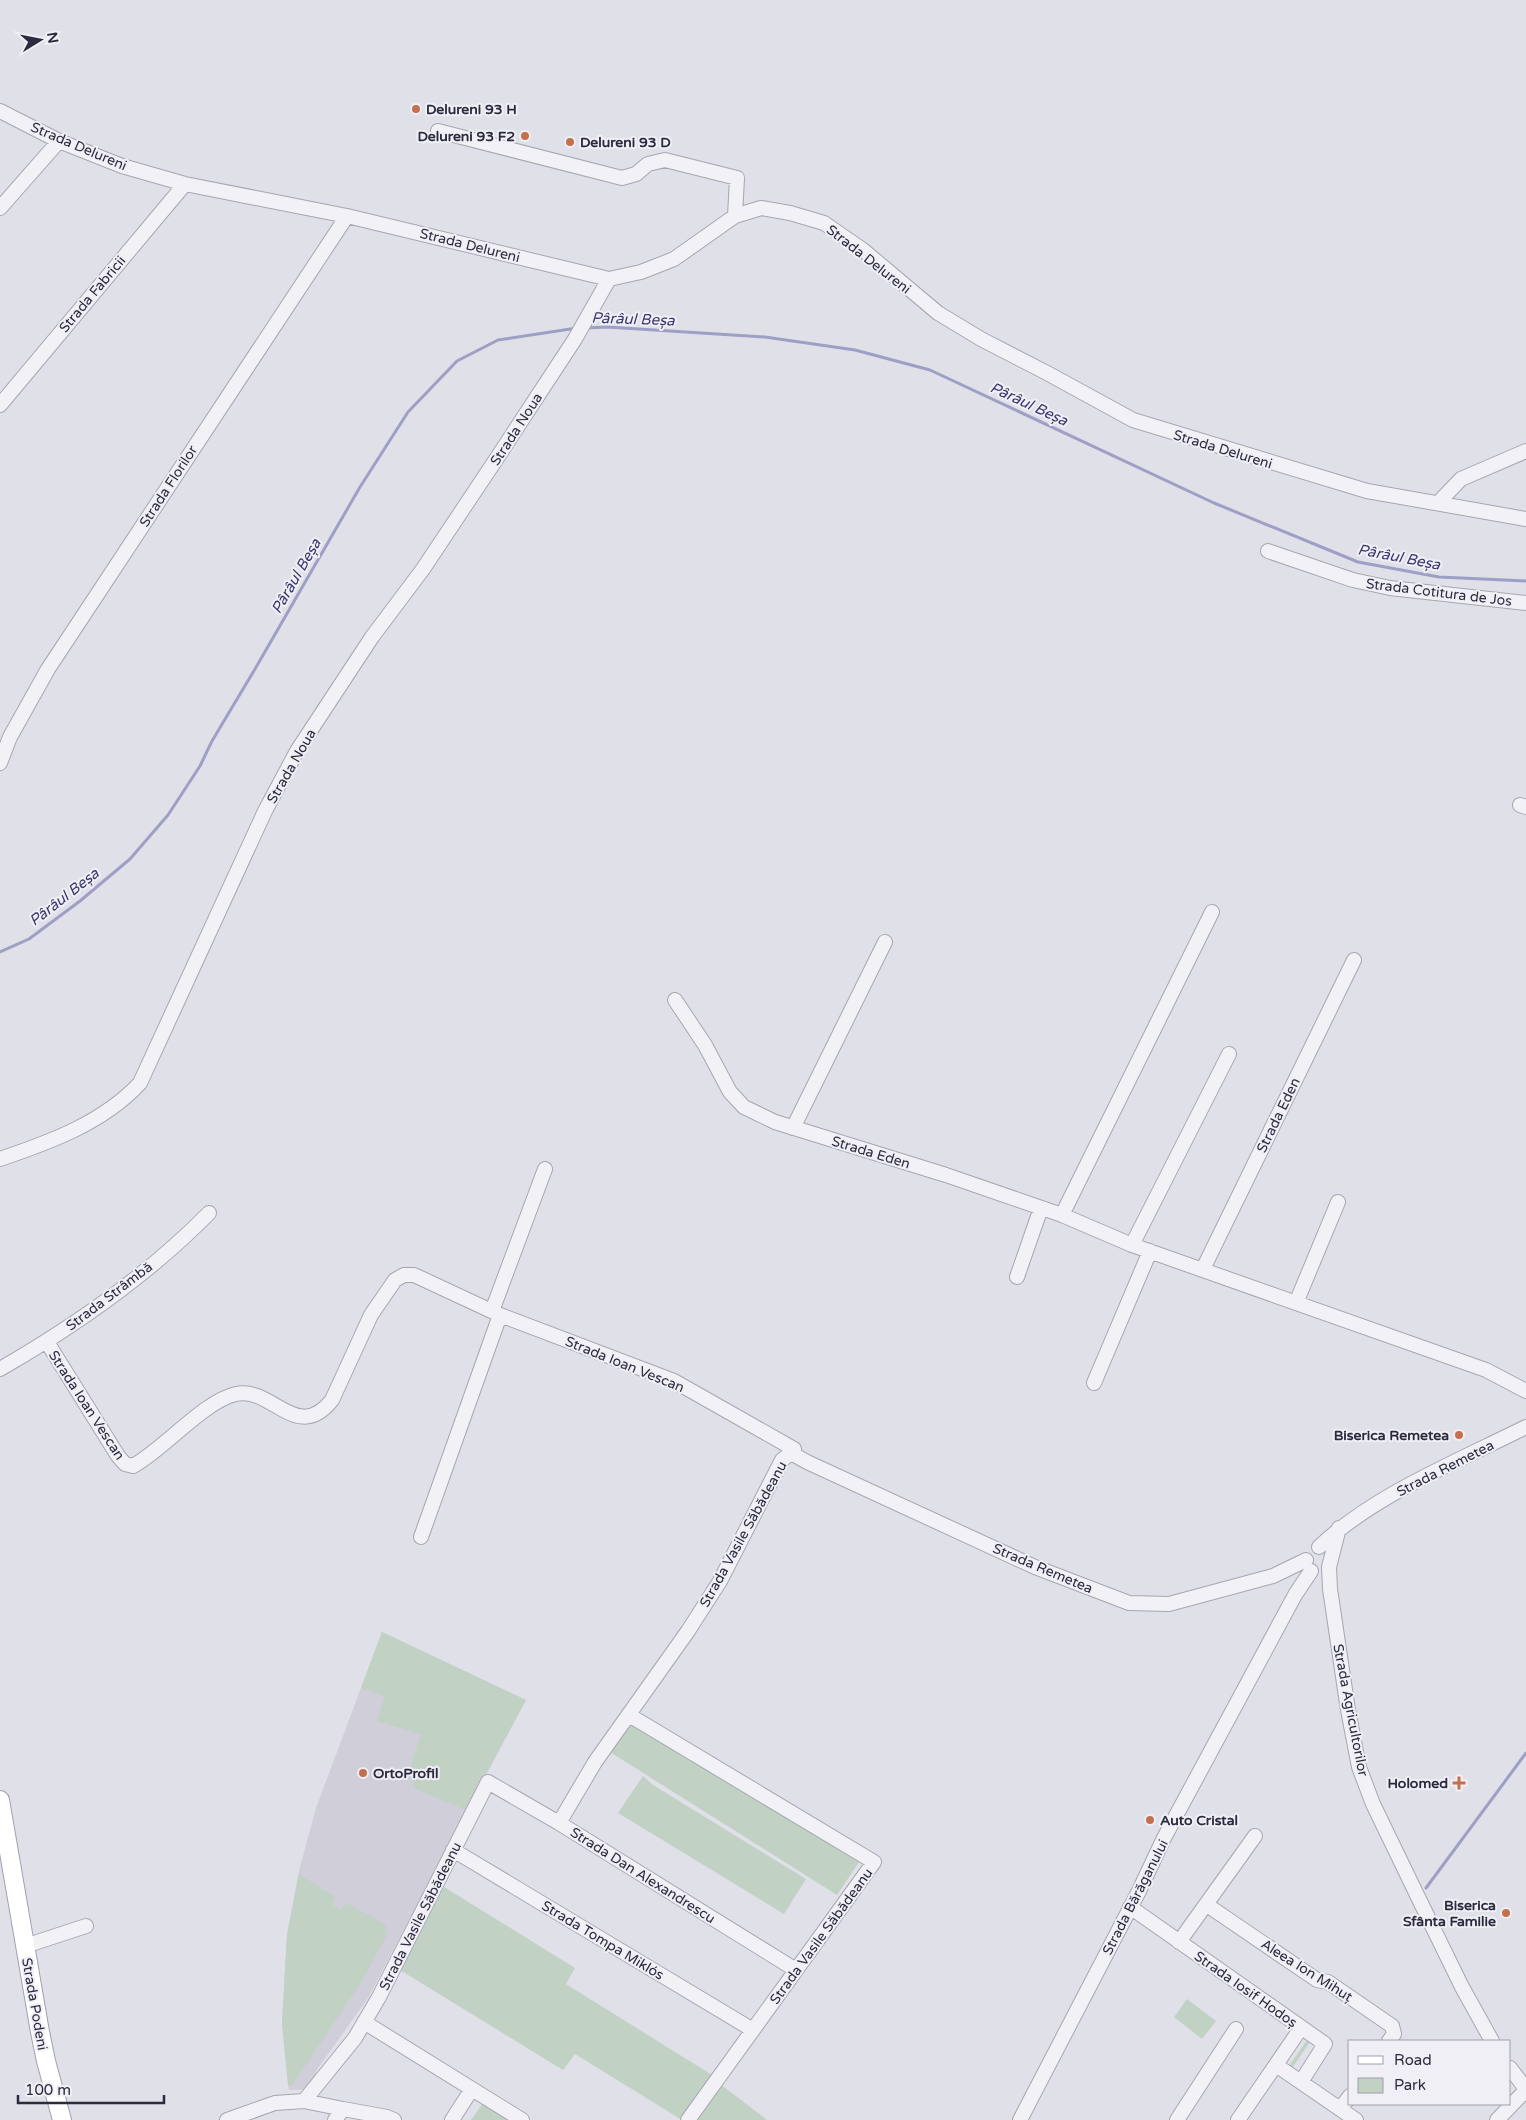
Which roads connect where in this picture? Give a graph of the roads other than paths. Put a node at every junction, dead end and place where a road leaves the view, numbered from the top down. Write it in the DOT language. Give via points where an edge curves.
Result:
graph roads {
  1 [pos="0,111"];
  2 [pos="438,131"];
  3 [pos="59,141"];
  4 [pos="185,184"];
  5 [pos="0,208"];
  6 [pos="347,216"];
  7 [pos="735,216"];
  8 [pos="609,279"];
  9 [pos="0,405"];
  10 [pos="1526,451"];
  11 [pos="1438,502"];
  12 [pos="1526,519"];
  13 [pos="1268,551"];
  14 [pos="1526,603"];
  15 [pos="5,736"];
  16 [pos="0,763"];
  17 [pos="1212,912"];
  18 [pos="885,942"];
  19 [pos="1354,960"];
  20 [pos="674,1000"];
  21 [pos="1229,1054"];
  22 [pos="792,1128"];
  23 [pos="0,1158"];
  24 [pos="545,1169"];
  25 [pos="1338,1202"];
  26 [pos="1041,1208"];
  27 [pos="209,1213"];
  28 [pos="1062,1215"];
  29 [pos="1132,1245"];
  30 [pos="1150,1251"];
  31 [pos="1202,1269"];
  32 [pos="1017,1277"];
  33 [pos="1296,1303"];
  34 [pos="496,1313"];
  35 [pos="46,1342"];
  36 [pos="0,1369"];
  37 [pos="1094,1383"];
  38 [pos="1526,1392"];
  39 [pos="1526,1427"];
  40 [pos="791,1453"];
  41 [pos="1339,1528"];
  42 [pos="421,1537"];
  43 [pos="1319,1565"];
  44 [pos="629,1714"];
  45 [pos="488,1782"];
  46 [pos="0,1800"];
  47 [pos="559,1823"];
  48 [pos="1255,1836"];
  49 [pos="453,1850"];
  50 [pos="1207,1905"];
  51 [pos="1130,1907"];
  52 [pos="86,1926"];
  53 [pos="1179,1942"];
  54 [pos="25,1946"];
  55 [pos="796,1970"];
  56 [pos="364,2022"];
  57 [pos="1301,2028"];
  58 [pos="1236,2029"];
  59 [pos="753,2030"];
  60 [pos="1390,2040"];
  61 [pos="1491,2040"];
  62 [pos="1276,2065"];
  63 [pos="1511,2069"];
  64 [pos="1301,2082"];
  65 [pos="472,2089"];
  66 [pos="1526,2090"];
  67 [pos="1348,2099"];
  68 [pos="304,2101"];
  69 [pos="1340,2109"];
  70 [pos="339,2115"];
  71 [pos="388,2119"];
  72 [pos="62,2120"];
  73 [pos="228,2120"];
  74 [pos="452,2120"];
  75 [pos="522,2120"];
  76 [pos="688,2120"];
  77 [pos="1020,2120"];
  78 [pos="1178,2120"];
  79 [pos="1238,2120"];
  80 [pos="1356,2120"];
  81 [pos="1497,2120"];
  1 -- 3 [label="street, Strada Delureni"];
  2 -- 7 [label="street" via="622,178 636,174 648,164 665,160 738,178"];
  3 -- 4 [label="street, Strada Delureni" via="122,166"];
  3 -- 5 [label="street"];
  4 -- 6 [label="street, Strada Delureni"];
  4 -- 9 [label="street, Strada Fabricii"];
  6 -- 8 [label="street, Strada Delureni"];
  6 -- 15 [label="street, Strada Florilor"];
  7 -- 8 [label="street, Strada Delureni" via="674,259 641,272"];
  7 -- 11 [label="street, Strada Delureni" via="761,208 824,223 863,250 938,313 980,340 1132,420 1367,491"];
  8 -- 23 [label="street, Strada Noua" via="575,339 423,569 372,637 297,751 265,811 140,1083 104,1113 69,1132"];
  10 -- 11 [label="street" via="1461,479"];
  11 -- 12 [label="street, Strada Delureni"];
  13 -- 14 [label="street, Strada Cotitura de Jos" via="1352,580 1390,588"];
  15 -- 16 [label="street, Strada Florilor"];
  17 -- 28 [label="street"];
  18 -- 22 [label="street"];
  19 -- 31 [label="street, Strada Eden"];
  20 -- 22 [label="street, Strada Eden" via="705,1045 730,1092 744,1107"];
  21 -- 29 [label="street"];
  22 -- 26 [label="street, Strada Eden"];
  24 -- 34 [label="street"];
  25 -- 33 [label="street"];
  26 -- 28 [label="street, Strada Eden"];
  26 -- 32 [label="street"];
  27 -- 35 [label="street, Strada Strâmbă" via="182,1241"];
  28 -- 29 [label="street, Strada Eden"];
  29 -- 30 [label="street, Strada Eden"];
  30 -- 31 [label="street, Strada Eden"];
  30 -- 37 [label="street"];
  31 -- 33 [label="street, Strada Eden"];
  33 -- 38 [label="street, Strada Eden" via="1486,1370"];
  34 -- 35 [label="street, Strada Ioan Vescan" via="414,1275 404,1275 395,1280 371,1315 332,1400 324,1410 315,1416 303,1417 252,1394 238,1394 217,1403 133,1466 125,1464 118,1456"];
  34 -- 40 [label="street, Strada Ioan Vescan" via="674,1381 794,1448"];
  34 -- 42 [label="street"];
  35 -- 36 [label="street, Strada Strâmbă"];
  39 -- 41 [label="street, Strada Remetea" via="1430,1474"];
  40 -- 43 [label="street, Strada Remetea" via="1035,1566 1129,1603 1168,1604"];
  40 -- 44 [label="street, Strada Vasile Săbădeanu" via="782,1460 720,1581"];
  41 -- 43 [label="street"];
  41 -- 43 [label="street, Strada Remetea" via="1308,1552"];
  43 -- 51 [label="street, Strada Bărăganului" via="1295,1595"];
  43 -- 61 [label="street, Strada Agricultorilor" via="1330,1589 1348,1710 1365,1784 1462,1987"];
  44 -- 47 [label="street, Strada Vasile Săbădeanu" via="591,1768"];
  44 -- 55 [label="street, Strada Vasile Săbădeanu" via="874,1862"];
  45 -- 47 [label="street, Strada Dan Alexandrescu"];
  45 -- 49 [label="street, Strada Vasile Săbădeanu"];
  46 -- 54 [label="main road, Strada Podeni"];
  47 -- 55 [label="street, Strada Dan Alexandrescu"];
  48 -- 50 [label="street"];
  49 -- 56 [label="street, Strada Vasile Săbădeanu"];
  49 -- 59 [label="street, Strada Tompa Miklós"];
  50 -- 53 [label="street"];
  50 -- 60 [label="street, Aleea Ion Mihuț" via="1317,1980 1328,1982 1392,2026 1394,2034"];
  51 -- 53 [label="street, Strada Iosif Hodoș"];
  51 -- 77 [label="street, Strada Bărăganului"];
  52 -- 54 [label="street, Strada Podeni"];
  53 -- 57 [label="street, Strada Iosif Hodoș"];
  54 -- 72 [label="main road, Strada Podeni" via="46,2060"];
  55 -- 59 [label="street, Strada Vasile Săbădeanu"];
  56 -- 65 [label="street"];
  56 -- 68 [label="street, Strada Vasile Săbădeanu" via="355,2038"];
  57 -- 62 [label="street"];
  57 -- 64 [label="street, Strada Iosif Hodoș" via="1325,2044"];
  58 -- 78 [label="street"];
  59 -- 76 [label="street, Strada Vasile Săbădeanu"];
  62 -- 64 [label="street"];
  62 -- 79 [label="street"];
  63 -- 66 [label="street"];
  64 -- 69 [label="street"];
  65 -- 74 [label="street"];
  65 -- 75 [label="street"];
  66 -- 81 [label="street"];
  67 -- 69 [label="street"];
  68 -- 70 [label="street"];
  68 -- 73 [label="street" via="275,2103"];
  69 -- 80 [label="street"];
  70 -- 71 [label="street"];
}
